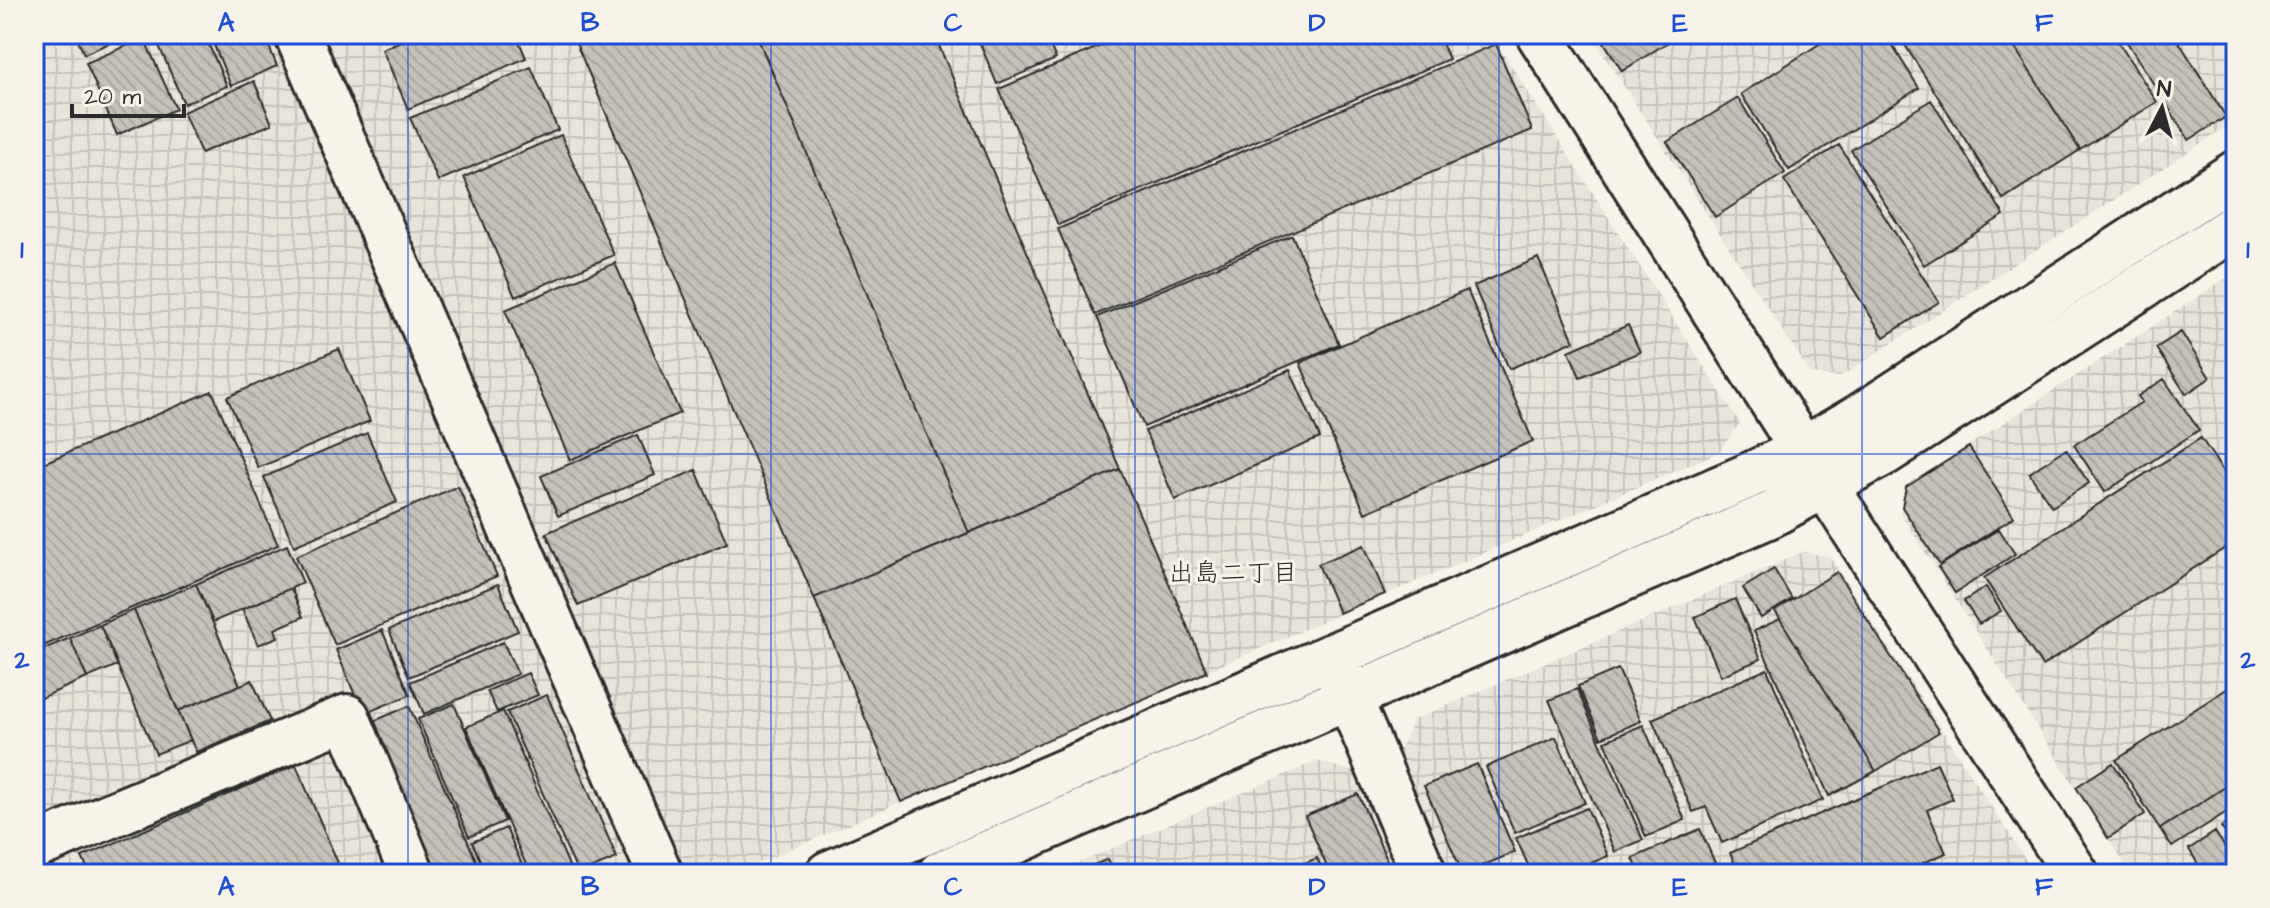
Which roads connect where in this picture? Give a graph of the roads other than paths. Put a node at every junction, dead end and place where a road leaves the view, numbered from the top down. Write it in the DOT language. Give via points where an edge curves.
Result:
graph roads {
  1 [pos="297,34"];
  2 [pos="1539,34"];
  3 [pos="2236,173"];
  4 [pos="2236,226"];
  5 [pos="1814,468"];
  6 [pos="1331,656"];
  7 [pos="1349,696"];
  8 [pos="34,847"];
  9 [pos="412,874"];
  10 [pos="660,874"];
  11 [pos="828,874"];
  12 [pos="940,874"];
  13 [pos="1424,874"];
  14 [pos="2076,874"];
  1 -- 10 [label="street"];
  2 -- 5 [label="street"];
  3 -- 5 [label="street" via="1861,416"];
  4 -- 5 [label="street" via="1884,453"];
  5 -- 6 [label="street" via="1746,477"];
  5 -- 7 [label="street" via="1770,515"];
  5 -- 14 [label="street"];
  6 -- 7 [label="street"];
  6 -- 11 [label="street"];
  7 -- 12 [label="street"];
  7 -- 13 [label="street"];
  8 -- 9 [label="street" via="347,717"];
}
